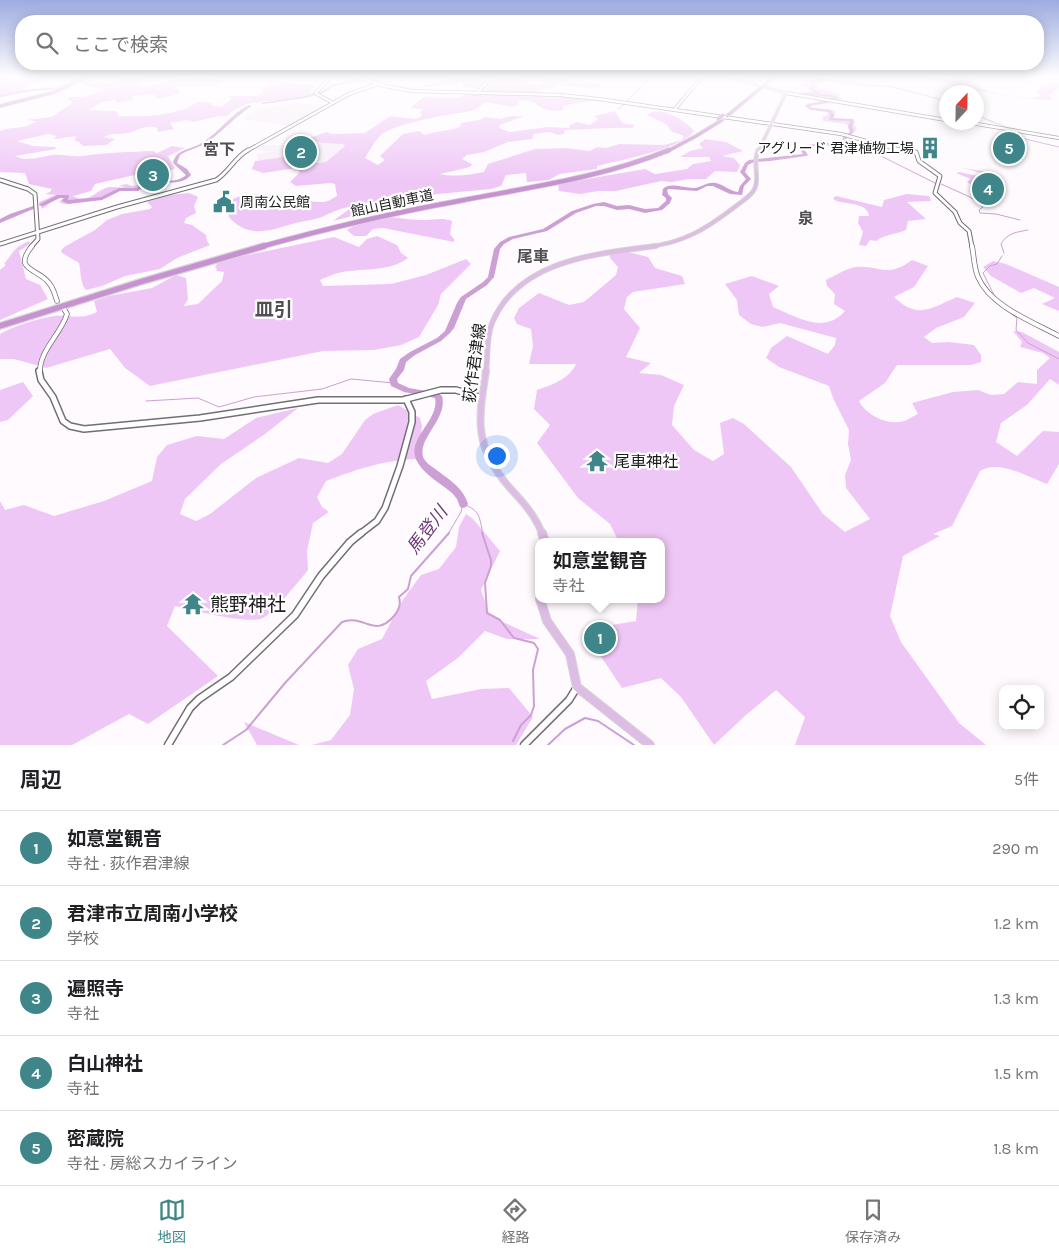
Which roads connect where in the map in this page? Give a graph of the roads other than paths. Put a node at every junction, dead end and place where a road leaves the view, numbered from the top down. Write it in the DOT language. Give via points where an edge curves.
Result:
graph roads {
  1 [pos="317,112"];
  2 [pos="686,112"];
  3 [pos="730,112"];
  4 [pos="731,112"];
  5 [pos="778,112"];
  6 [pos="897,112"];
  7 [pos="723,118"];
  8 [pos="939,119"];
  9 [pos="772,124"];
  10 [pos="984,125"];
  11 [pos="1059,138"];
  12 [pos="0,180"];
  13 [pos="37,232"];
  14 [pos="0,244"];
  15 [pos="58,301"];
  16 [pos="64,309"];
  17 [pos="0,325"];
  18 [pos="1059,336"];
  19 [pos="482,398"];
  20 [pos="406,399"];
  21 [pos="543,538"];
  22 [pos="541,603"];
  23 [pos="577,687"];
  24 [pos="168,745"];
  25 [pos="524,745"];
  26 [pos="650,745"];
  1 -- 13 [label="street" via="239,155 229,172 216,180"];
  2 -- 9 [label="street"];
  3 -- 7 [label="highway, 館山自動車道"];
  4 -- 7 [label="highway, 館山自動車道"];
  5 -- 9 [label="main road"];
  6 -- 8 [label="street"];
  7 -- 17 [label="highway, 館山自動車道" via="679,147 614,170 412,210 278,242"];
  9 -- 18 [label="street" via="841,134 916,152 919,161 940,176 935,189 937,196 969,231 978,277 985,291 1000,304"];
  9 -- 19 [label="main road, 荻作君津線" via="755,158 758,182 755,192 690,237 676,243 570,260 534,276 515,290 492,324"];
  10 -- 11 [label="street"];
  12 -- 13 [label="street" via="35,194"];
  13 -- 14 [label="street"];
  13 -- 15 [label="street" via="38,240 24,260 29,269 49,282"];
  16 -- 20 [label="street" via="66,322 42,360 40,374 54,399 60,419 76,428 164,422 318,400"];
  19 -- 20 [label="street" via="452,390"];
  19 -- 21 [label="main road, 荻作君津線" via="480,429 488,457 537,522"];
  20 -- 24 [label="street" via="412,412 412,422 400,466 377,521 350,542 284,627 231,677 199,698"];
  22 -- 23 [label="main road" via="546,621 568,649"];
  23 -- 25 [label="street" via="572,698"];
  23 -- 26 [label="main road"];
}
